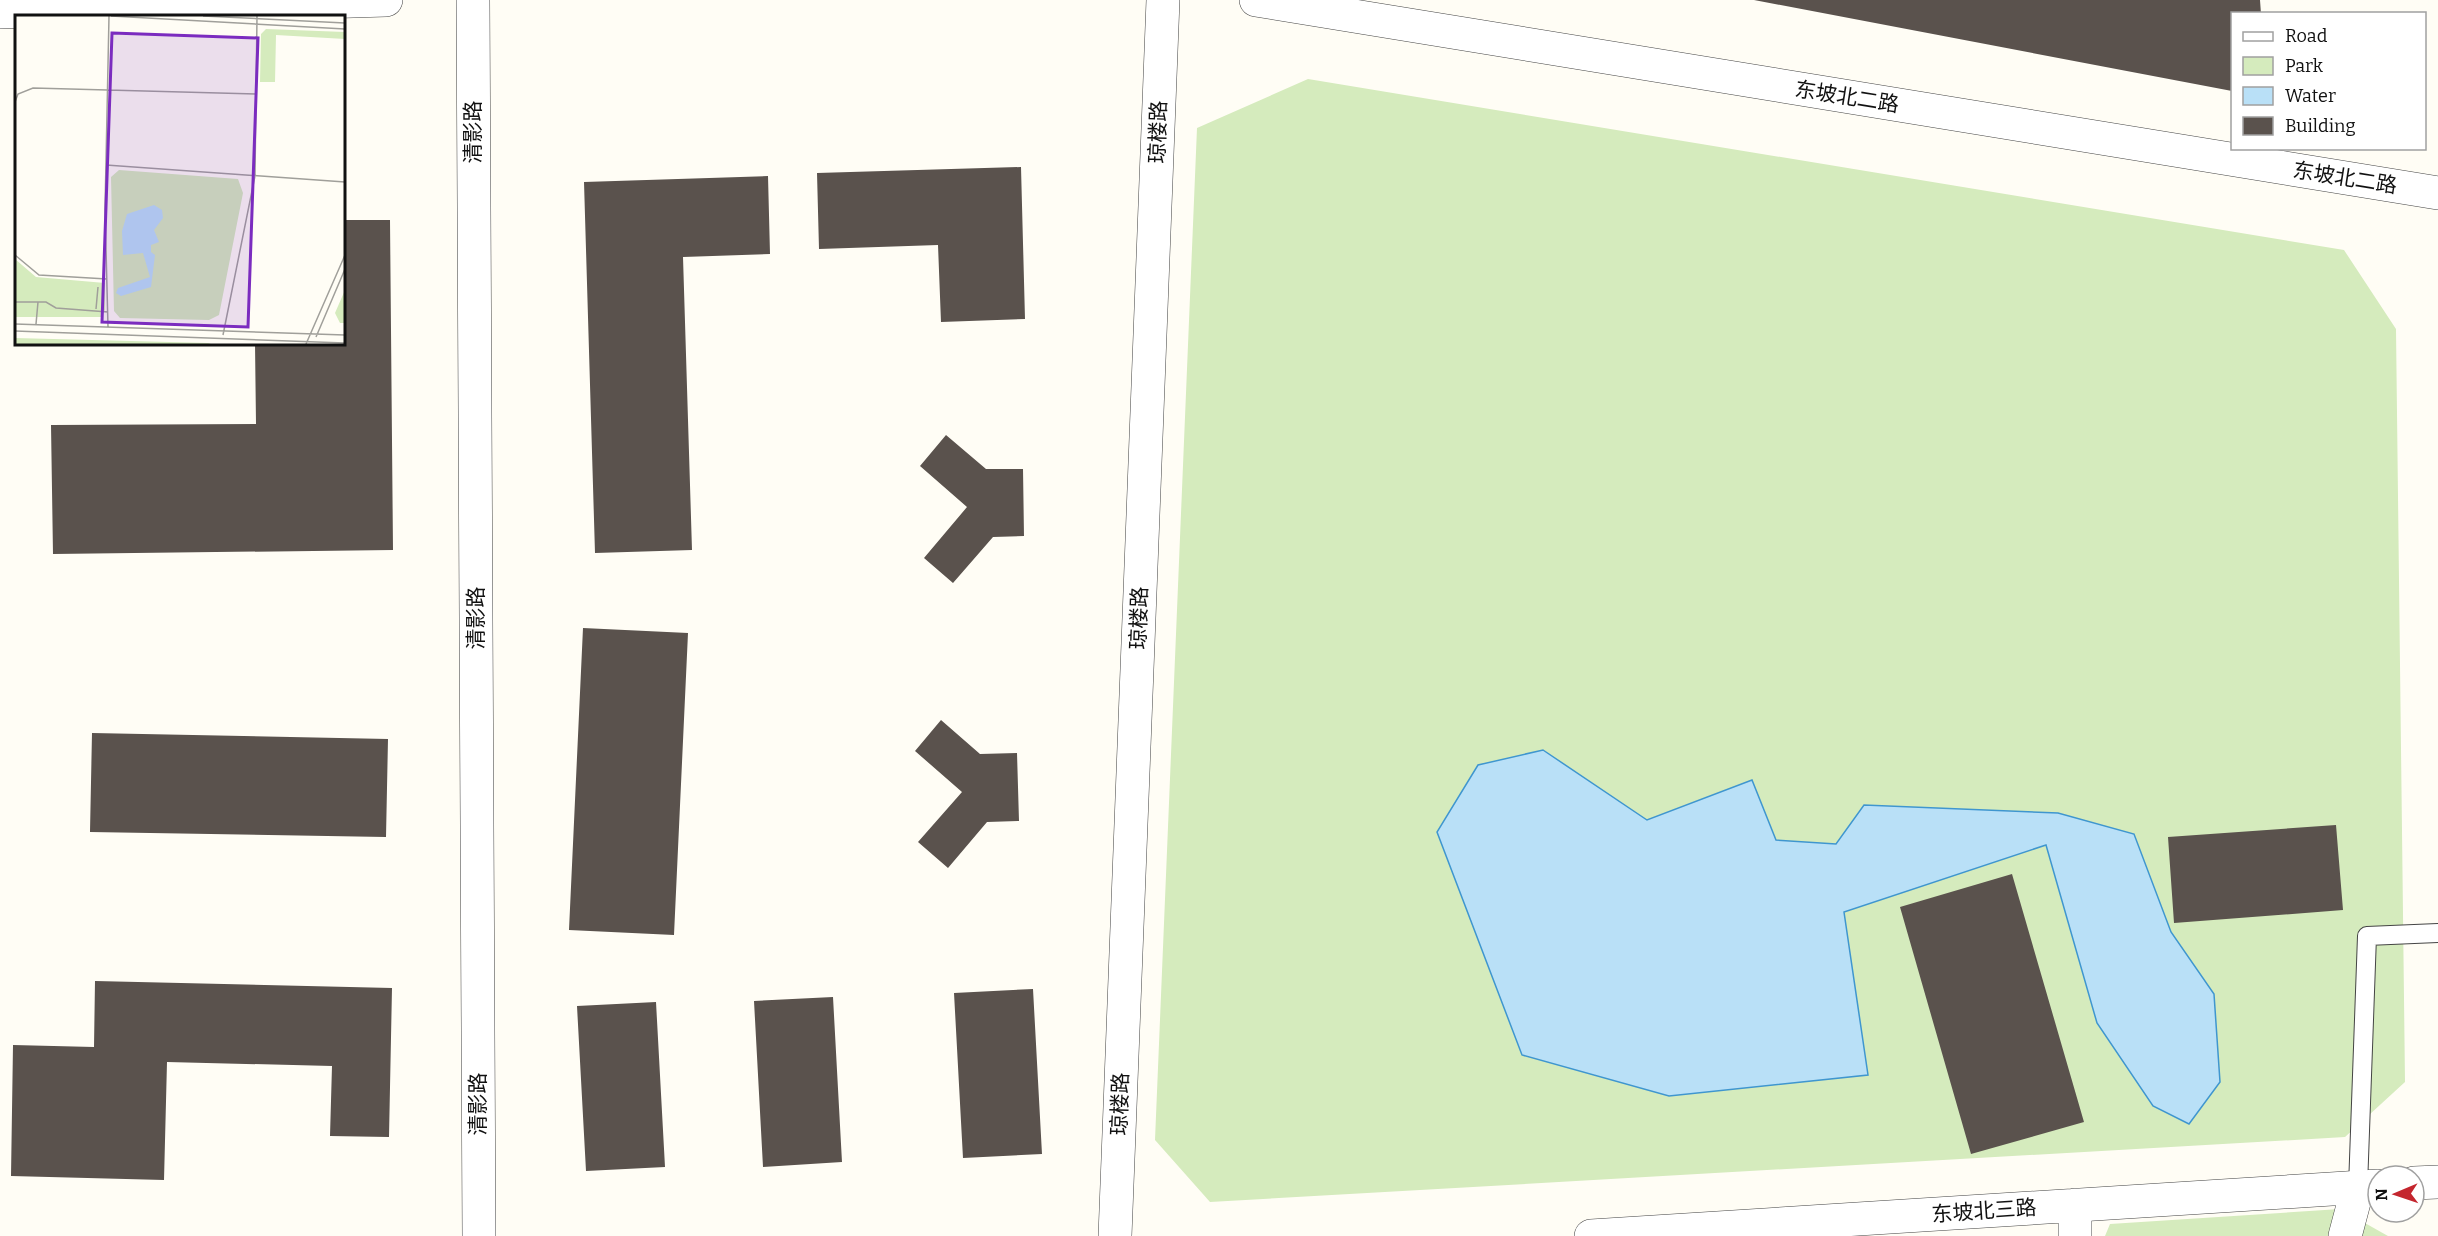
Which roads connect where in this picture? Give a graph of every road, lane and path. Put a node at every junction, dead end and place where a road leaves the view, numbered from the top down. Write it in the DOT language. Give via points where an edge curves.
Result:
graph roads {
  1 [pos="386,0"];
  2 [pos="472,0"];
  3 [pos="1163,0"];
  4 [pos="1257,0"];
  5 [pos="0,12"];
  6 [pos="2438,194"];
  7 [pos="2438,933"];
  8 [pos="2368,1164"];
  9 [pos="2366,1186"];
  10 [pos="2366,1190"];
  11 [pos="2075,1220"];
  12 [pos="478,1236"];
  13 [pos="1115,1236"];
  14 [pos="1591,1236"];
  15 [pos="2344,1236"];
  1 -- 5 [label="street"];
  2 -- 12 [label="street, 清影路"];
  3 -- 13 [label="street, 琼楼路"];
  4 -- 6 [label="street, 东坡北二路"];
  7 -- 8 [label="lane" via="2367,936"];
  9 -- 11 [label="street, 东坡北三路"];
  10 -- 15 [label="street"];
  11 -- 14 [label="street, 东坡北三路"];
}
